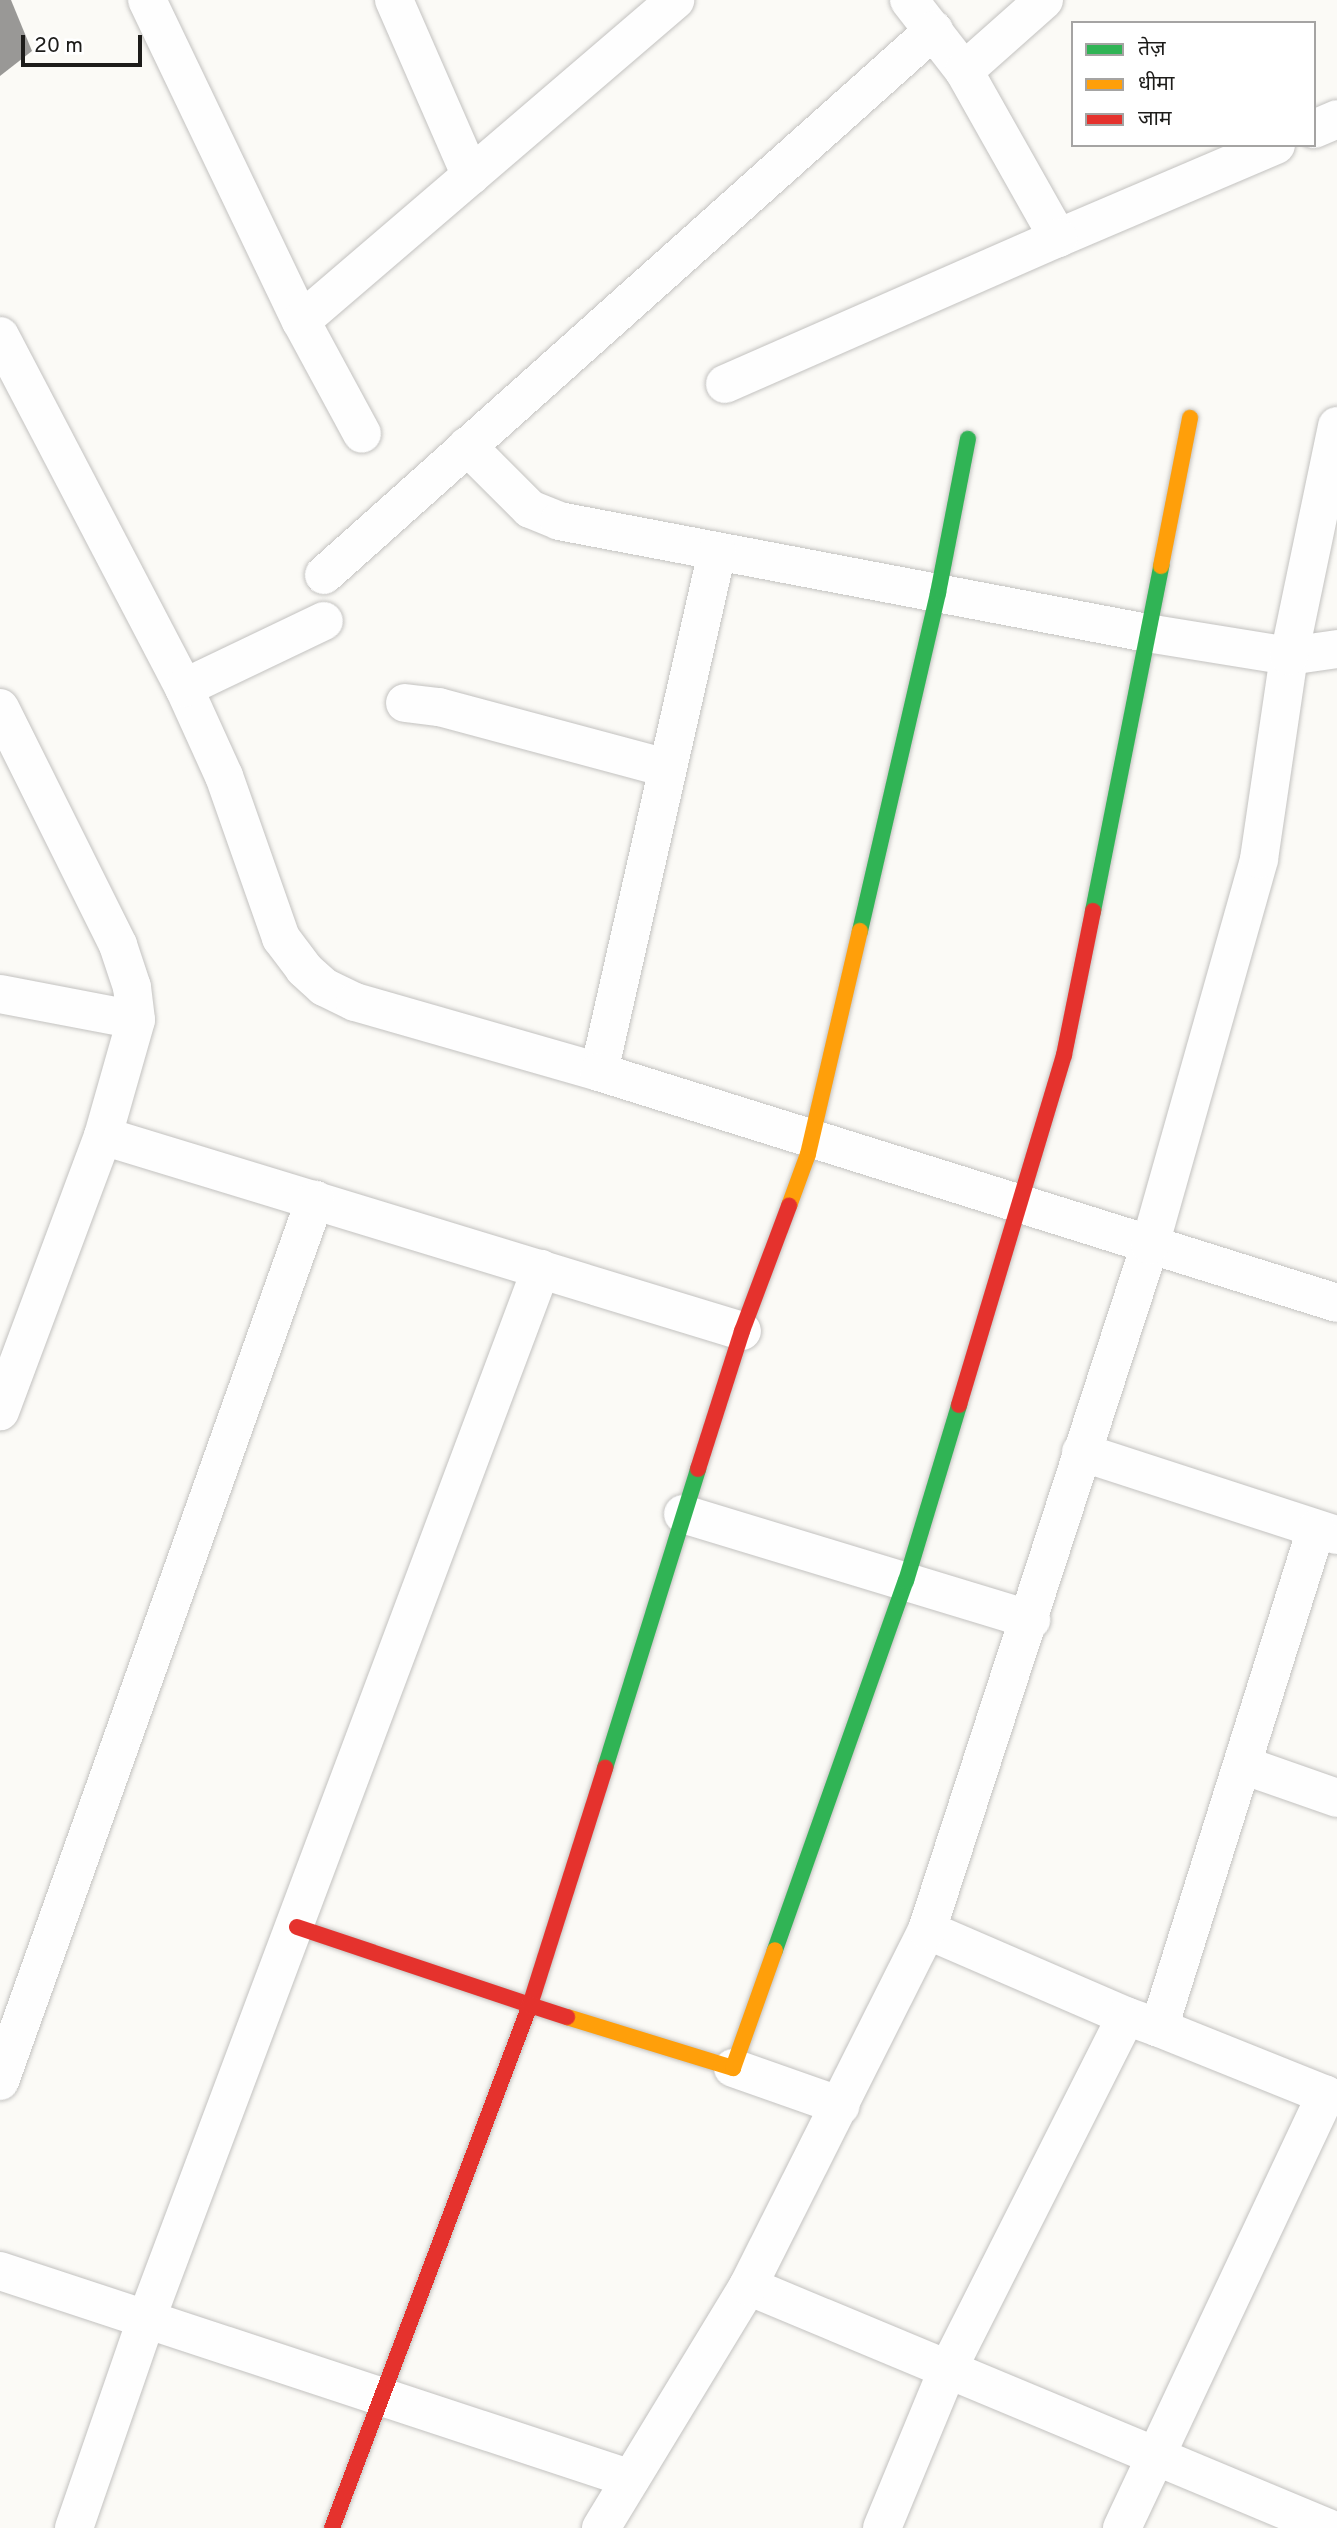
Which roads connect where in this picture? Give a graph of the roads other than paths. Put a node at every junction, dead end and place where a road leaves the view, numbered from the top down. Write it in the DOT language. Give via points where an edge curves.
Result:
graph roads {
  1 [pos="147,0"];
  2 [pos="394,0"];
  3 [pos="675,0"];
  4 [pos="909,0"];
  5 [pos="1044,0"];
  6 [pos="934,30"];
  7 [pos="964,71"];
  8 [pos="1337,119"];
  9 [pos="1316,128"];
  10 [pos="1271,147"];
  11 [pos="471,176"];
  12 [pos="1058,238"];
  13 [pos="301,321"];
  14 [pos="0,336"];
  15 [pos="725,384"];
  16 [pos="1190,418"];
  17 [pos="1337,426"];
  18 [pos="362,434"];
  19 [pos="968,439"];
  20 [pos="467,446"];
  21 [pos="717,552"];
  22 [pos="324,575"];
  23 [pos="938,593"];
  24 [pos="324,621"];
  25 [pos="1147,633"];
  26 [pos="1337,649"];
  27 [pos="1289,656"];
  28 [pos="184,688"];
  29 [pos="405,703"];
  30 [pos="0,708"];
  31 [pos="667,768"];
  32 [pos="0,994"];
  33 [pos="136,1020"];
  34 [pos="599,1072"];
  35 [pos="103,1136"];
  36 [pos="811,1140"];
  37 [pos="315,1200"];
  38 [pos="1021,1205"];
  39 [pos="1150,1245"];
  40 [pos="541,1269"];
  41 [pos="1337,1303"];
  42 [pos="742,1331"];
  43 [pos="0,1411"];
  44 [pos="1082,1452"];
  45 [pos="683,1514"];
  46 [pos="1327,1532"];
  47 [pos="906,1581"];
  48 [pos="1031,1620"];
  49 [pos="1242,1765"];
  50 [pos="1337,1798"];
  51 [pos="297,1927"];
  52 [pos="927,1930"];
  53 [pos="530,2005"];
  54 [pos="1143,2022"];
  55 [pos="733,2068"];
  56 [pos="0,2081"];
  57 [pos="1332,2097"];
  58 [pos="841,2106"];
  59 [pos="0,2271"];
  60 [pos="748,2286"];
  61 [pos="146,2320"];
  62 [pos="948,2369"];
  63 [pos="382,2399"];
  64 [pos="1156,2456"];
  65 [pos="631,2479"];
  66 [pos="74,2528"];
  67 [pos="332,2528"];
  68 [pos="601,2528"];
  69 [pos="881,2528"];
  70 [pos="1122,2528"];
  71 [pos="1328,2528"];
  1 -- 13 [label="street"];
  2 -- 11 [label="street"];
  3 -- 11 [label="street"];
  4 -- 6 [label="street"];
  5 -- 7 [label="street"];
  6 -- 7 [label="street"];
  6 -- 20 [label="street"];
  7 -- 12 [label="street"];
  8 -- 9 [label="street"];
  10 -- 12 [label="street"];
  11 -- 13 [label="street"];
  12 -- 15 [label="street"];
  13 -- 18 [label="street"];
  14 -- 28 [label="street"];
  16 -- 25 [label="street"];
  17 -- 27 [label="street"];
  19 -- 23 [label="street"];
  20 -- 21 [label="street" via="530,509 559,521"];
  20 -- 22 [label="street"];
  21 -- 23 [label="street"];
  21 -- 31 [label="street"];
  23 -- 25 [label="street"];
  23 -- 36 [label="street"];
  24 -- 28 [label="street"];
  25 -- 27 [label="street"];
  25 -- 38 [label="street" via="1064,1055"];
  26 -- 27 [label="street"];
  27 -- 39 [label="street" via="1259,859"];
  28 -- 34 [label="street" via="224,776 281,938 304,969 324,987 355,1002"];
  29 -- 31 [label="street" via="439,707"];
  30 -- 33 [label="street" via="118,945 132,986"];
  31 -- 34 [label="street"];
  32 -- 33 [label="street"];
  33 -- 35 [label="street"];
  34 -- 36 [label="street"];
  35 -- 37 [label="street"];
  35 -- 43 [label="street"];
  36 -- 38 [label="street"];
  36 -- 42 [label="street"];
  37 -- 40 [label="street"];
  37 -- 56 [label="street"];
  38 -- 39 [label="street"];
  38 -- 47 [label="street"];
  39 -- 41 [label="street"];
  39 -- 44 [label="street"];
  40 -- 42 [label="street"];
  40 -- 51 [label="street"];
  42 -- 45 [label="street"];
  44 -- 46 [label="street"];
  44 -- 48 [label="street"];
  45 -- 47 [label="street"];
  45 -- 53 [label="street"];
  46 -- 49 [label="street"];
  47 -- 48 [label="street"];
  47 -- 55 [label="street"];
  48 -- 52 [label="street"];
  49 -- 50 [label="street"];
  49 -- 54 [label="street"];
  51 -- 53 [label="street"];
  51 -- 61 [label="street"];
  52 -- 54 [label="street"];
  52 -- 58 [label="street"];
  53 -- 55 [label="street"];
  53 -- 63 [label="street"];
  54 -- 57 [label="street"];
  54 -- 62 [label="street"];
  55 -- 58 [label="street"];
  57 -- 64 [label="street"];
  58 -- 60 [label="street"];
  59 -- 61 [label="street"];
  60 -- 62 [label="street"];
  60 -- 65 [label="street"];
  61 -- 63 [label="street"];
  61 -- 66 [label="street"];
  62 -- 64 [label="street"];
  62 -- 69 [label="street"];
  63 -- 65 [label="street"];
  63 -- 67 [label="street"];
  64 -- 70 [label="street"];
  64 -- 71 [label="street"];
  65 -- 68 [label="street"];
}
